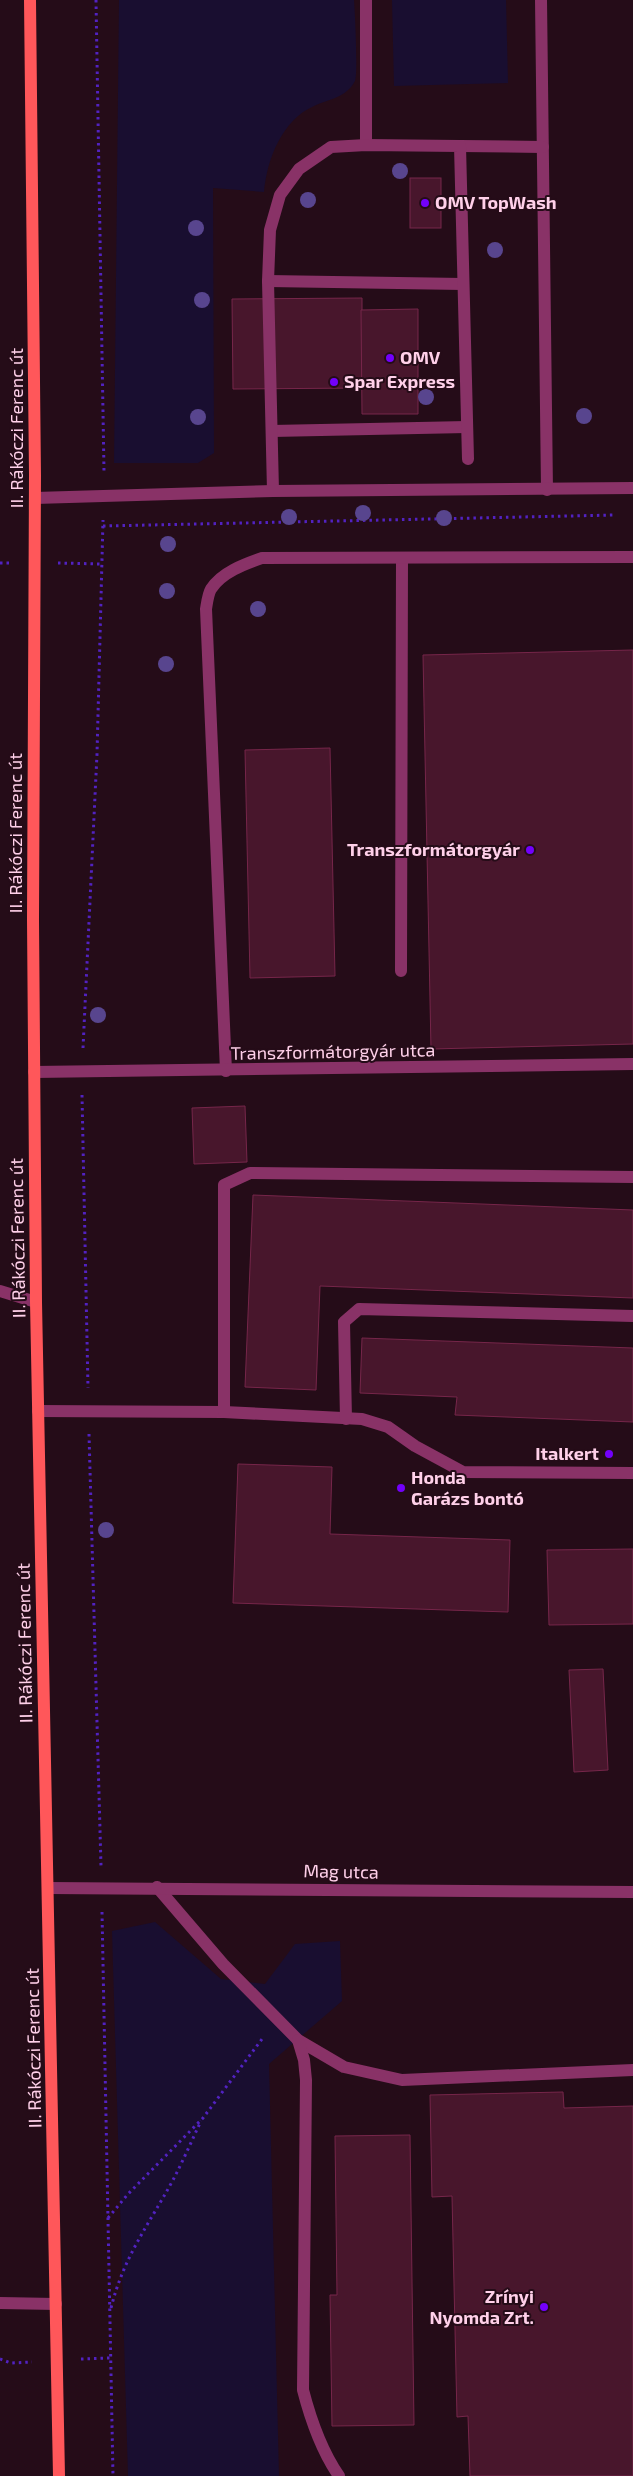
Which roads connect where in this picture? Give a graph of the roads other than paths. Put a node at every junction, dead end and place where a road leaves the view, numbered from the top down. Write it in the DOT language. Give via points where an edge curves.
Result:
graph roads {
  1 [pos="30,0"];
  2 [pos="366,0"];
  3 [pos="541,0"];
  4 [pos="366,145"];
  5 [pos="460,146"];
  6 [pos="543,147"];
  7 [pos="268,281"];
  8 [pos="463,284"];
  9 [pos="467,426"];
  10 [pos="272,431"];
  11 [pos="468,459"];
  12 [pos="633,488"];
  13 [pos="547,490"];
  14 [pos="273,491"];
  15 [pos="35,498"];
  16 [pos="633,557"];
  17 [pos="402,558"];
  18 [pos="401,971"];
  19 [pos="633,1064"];
  20 [pos="226,1071"];
  21 [pos="34,1072"];
  22 [pos="633,1177"];
  23 [pos="0,1291"];
  24 [pos="36,1302"];
  25 [pos="633,1316"];
  26 [pos="38,1412"];
  27 [pos="224,1412"];
  28 [pos="346,1419"];
  29 [pos="633,1473"];
  30 [pos="48,1888"];
  31 [pos="157,1888"];
  32 [pos="633,1892"];
  33 [pos="298,2040"];
  34 [pos="633,2070"];
  35 [pos="0,2303"];
  36 [pos="56,2304"];
  37 [pos="59,2476"];
  38 [pos="339,2476"];
  1 -- 15 [label="main road, II. Rákóczi Ferenc út"];
  2 -- 4 [label="street"];
  3 -- 6 [label="street"];
  4 -- 5 [label="street"];
  4 -- 7 [label="street" via="331,147 299,169 280,195 270,230"];
  5 -- 6 [label="street"];
  5 -- 8 [label="street"];
  6 -- 13 [label="street"];
  7 -- 8 [label="street"];
  7 -- 10 [label="street"];
  8 -- 9 [label="street"];
  9 -- 10 [label="street"];
  9 -- 11 [label="street"];
  10 -- 14 [label="street"];
  12 -- 13 [label="street"];
  13 -- 14 [label="street"];
  14 -- 15 [label="street"];
  15 -- 21 [label="main road, II. Rákóczi Ferenc út"];
  16 -- 17 [label="street"];
  17 -- 18 [label="street"];
  17 -- 20 [label="street" via="262,558 242,565 211,589 206,609"];
  19 -- 20 [label="street, Transzformátorgyár utca"];
  20 -- 21 [label="street, Transzformátorgyár utca"];
  21 -- 24 [label="main road, II. Rákóczi Ferenc út"];
  22 -- 27 [label="street" via="250,1173 224,1185"];
  23 -- 24 [label="street"];
  24 -- 26 [label="main road, II. Rákóczi Ferenc út"];
  25 -- 28 [label="street" via="359,1309 344,1322"];
  26 -- 27 [label="street"];
  26 -- 30 [label="main road, II. Rákóczi Ferenc út"];
  27 -- 28 [label="street"];
  28 -- 29 [label="street" via="362,1419 388,1427 463,1472"];
  30 -- 31 [label="street, Mag utca"];
  30 -- 36 [label="main road, II. Rákóczi Ferenc út"];
  31 -- 32 [label="street, Mag utca"];
  31 -- 33 [label="street" via="223,1964"];
  33 -- 34 [label="street" via="344,2067 402,2080"];
  33 -- 38 [label="street" via="306,2080 303,2390 312,2426"];
  35 -- 36 [label="street"];
  36 -- 37 [label="main road, II. Rákóczi Ferenc út"];
}
